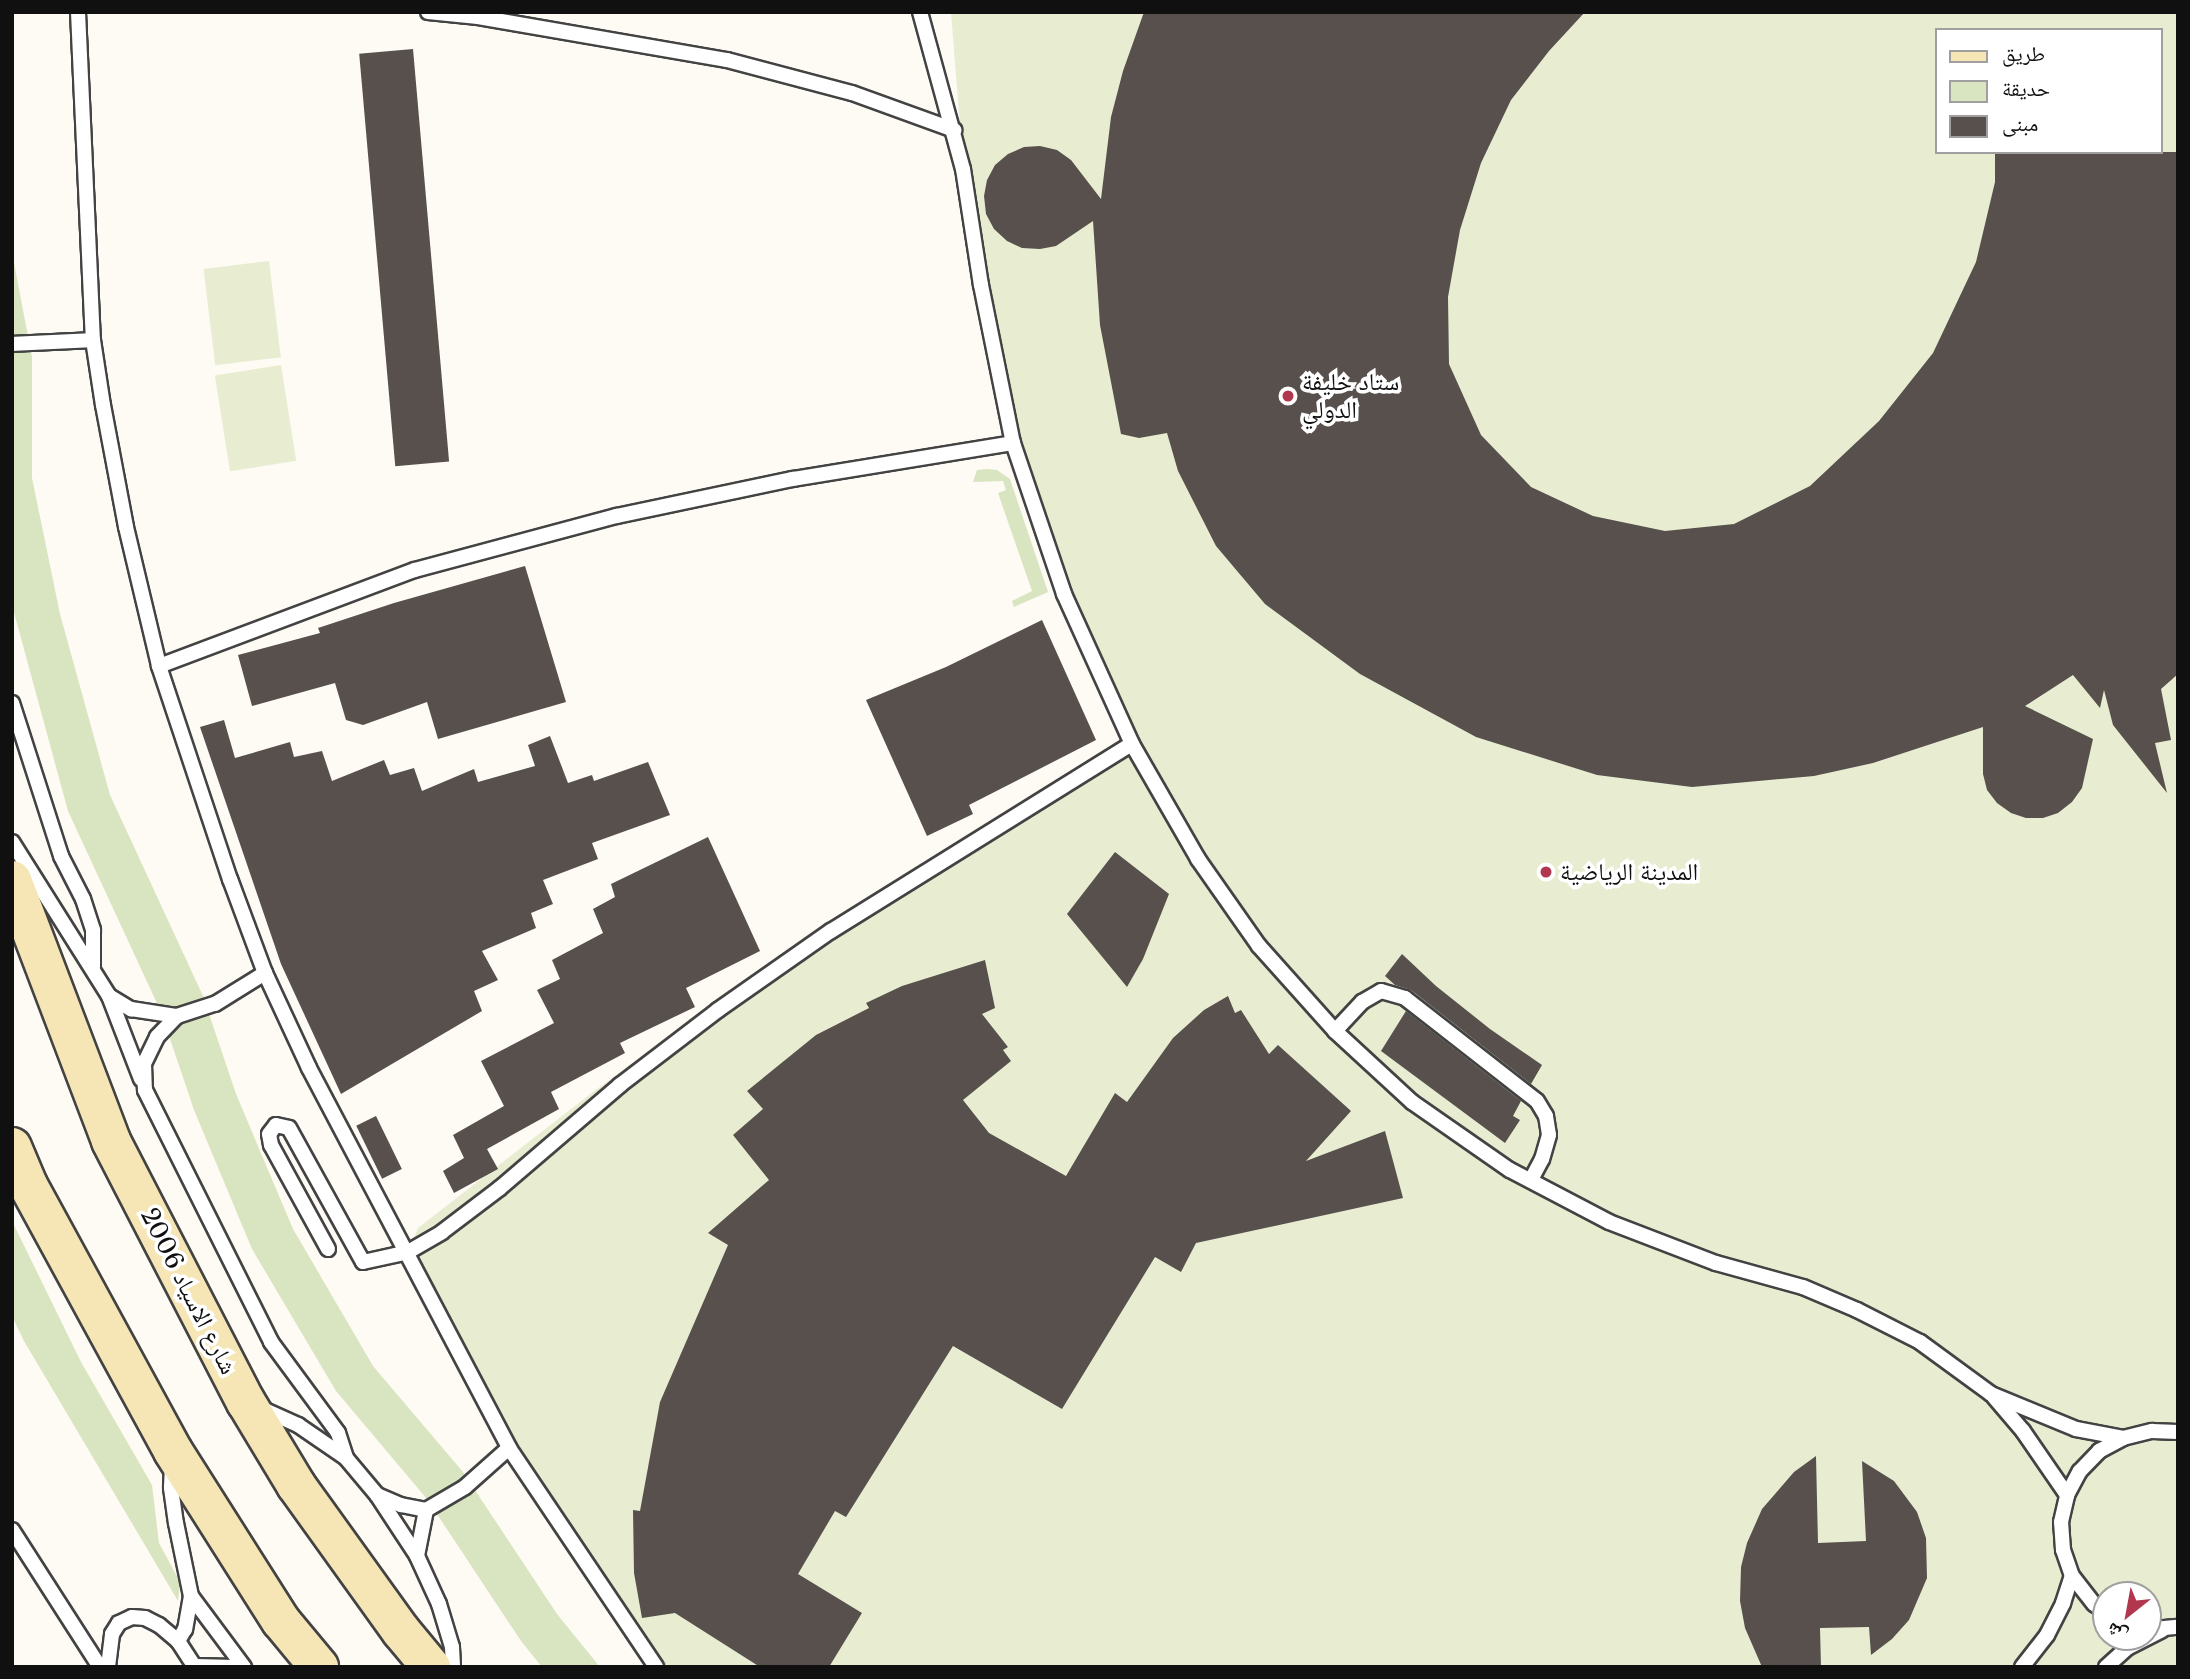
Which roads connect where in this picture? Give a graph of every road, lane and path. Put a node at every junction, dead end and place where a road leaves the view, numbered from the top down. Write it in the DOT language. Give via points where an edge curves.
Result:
graph roads {
  1 [pos="78,12"];
  2 [pos="428,12"];
  3 [pos="920,12"];
  4 [pos="954,130"];
  5 [pos="93,340"];
  6 [pos="12,344"];
  7 [pos="1013,443"];
  8 [pos="159,666"];
  9 [pos="12,703"];
  10 [pos="1132,744"];
  11 [pos="12,842"];
  12 [pos="12,880"];
  13 [pos="93,969"];
  14 [pos="265,973"];
  15 [pos="109,996"];
  16 [pos="177,1016"];
  17 [pos="1335,1031"];
  18 [pos="145,1090"];
  19 [pos="12,1147"];
  20 [pos="1531,1180"];
  21 [pos="328,1249"];
  22 [pos="408,1252"];
  23 [pos="1991,1394"];
  24 [pos="246,1402"];
  25 [pos="2178,1432"];
  26 [pos="2123,1438"];
  27 [pos="509,1448"];
  28 [pos="173,1451"];
  29 [pos="346,1458"];
  30 [pos="377,1495"];
  31 [pos="2067,1495"];
  32 [pos="426,1510"];
  33 [pos="12,1530"];
  34 [pos="417,1556"];
  35 [pos="2072,1576"];
  36 [pos="191,1596"];
  37 [pos="2092,1601"];
  38 [pos="178,1641"];
  39 [pos="2124,1651"];
  40 [pos="100,1667"];
  41 [pos="108,1667"];
  42 [pos="195,1667"];
  43 [pos="235,1667"];
  44 [pos="244,1667"];
  45 [pos="319,1667"];
  46 [pos="431,1667"];
  47 [pos="453,1667"];
  48 [pos="656,1667"];
  49 [pos="2022,1667"];
  50 [pos="2106,1667"];
  1 -- 5 [label="lane"];
  2 -- 4 [label="lane" via="727,60 852,93"];
  3 -- 4 [label="lane"];
  4 -- 7 [label="lane"];
  5 -- 6 [label="lane"];
  5 -- 8 [label="lane" via="126,527"];
  7 -- 8 [label="lane" via="793,479 604,519 415,570"];
  7 -- 10 [label="lane" via="1064,594"];
  8 -- 14 [label="lane"];
  9 -- 13 [label="lane" via="52,831 93,930"];
  10 -- 17 [label="lane" via="1198,859 1259,946"];
  10 -- 22 [label="lane" via="831,931 718,1010 620,1085 500,1188"];
  11 -- 13 [label="lane"];
  12 -- 24 [label="main road, شارع الاسياد 2006" via="111,1141"];
  13 -- 15 [label="lane"];
  14 -- 16 [label="lane" via="215,1004"];
  14 -- 22 [label="lane" via="315,1080"];
  15 -- 16 [label="lane" via="131,1009"];
  15 -- 18 [label="lane"];
  16 -- 18 [label="lane" via="157,1037 144,1064"];
  17 -- 20 [label="lane" via="1412,1102"];
  17 -- 20 [label="lane" via="1362,1002 1381,991 1405,998 1537,1101 1549,1135"];
  18 -- 29 [label="lane" via="271,1342 338,1433"];
  19 -- 28 [label="main road" via="28,1185"];
  20 -- 23 [label="lane" via="1609,1222 1716,1263 1803,1287 1857,1310 1920,1342"];
  21 -- 22 [label="lane" via="271,1145 270,1134 276,1125 289,1128 363,1262"];
  22 -- 27 [label="lane"];
  23 -- 26 [label="lane" via="2076,1429"];
  23 -- 31 [label="lane"];
  24 -- 29 [label="lane" via="298,1425"];
  24 -- 46 [label="main road, شارع الاسياد 2006" via="296,1485"];
  25 -- 26 [label="lane" via="2152,1431"];
  26 -- 31 [label="lane" via="2099,1451 2080,1471"];
  27 -- 32 [label="lane" via="465,1487"];
  27 -- 48 [label="lane"];
  28 -- 36 [label="lane" via="171,1488"];
  28 -- 45 [label="main road" via="281,1621"];
  29 -- 30 [label="lane"];
  30 -- 32 [label="lane"];
  30 -- 34 [label="lane"];
  31 -- 35 [label="lane" via="2061,1522 2063,1550"];
  32 -- 34 [label="lane"];
  33 -- 40 [label="lane"];
  34 -- 47 [label="lane" via="439,1604"];
  35 -- 37 [label="lane"];
  35 -- 49 [label="lane" via="2047,1635"];
  36 -- 38 [label="lane"];
  36 -- 44 [label="lane"];
  38 -- 41 [label="lane" via="159,1625 132,1618 119,1623 112,1634"];
  38 -- 42 [label="lane"];
  39 -- 50 [label="lane"];
  42 -- 43 [label="lane"];
}
